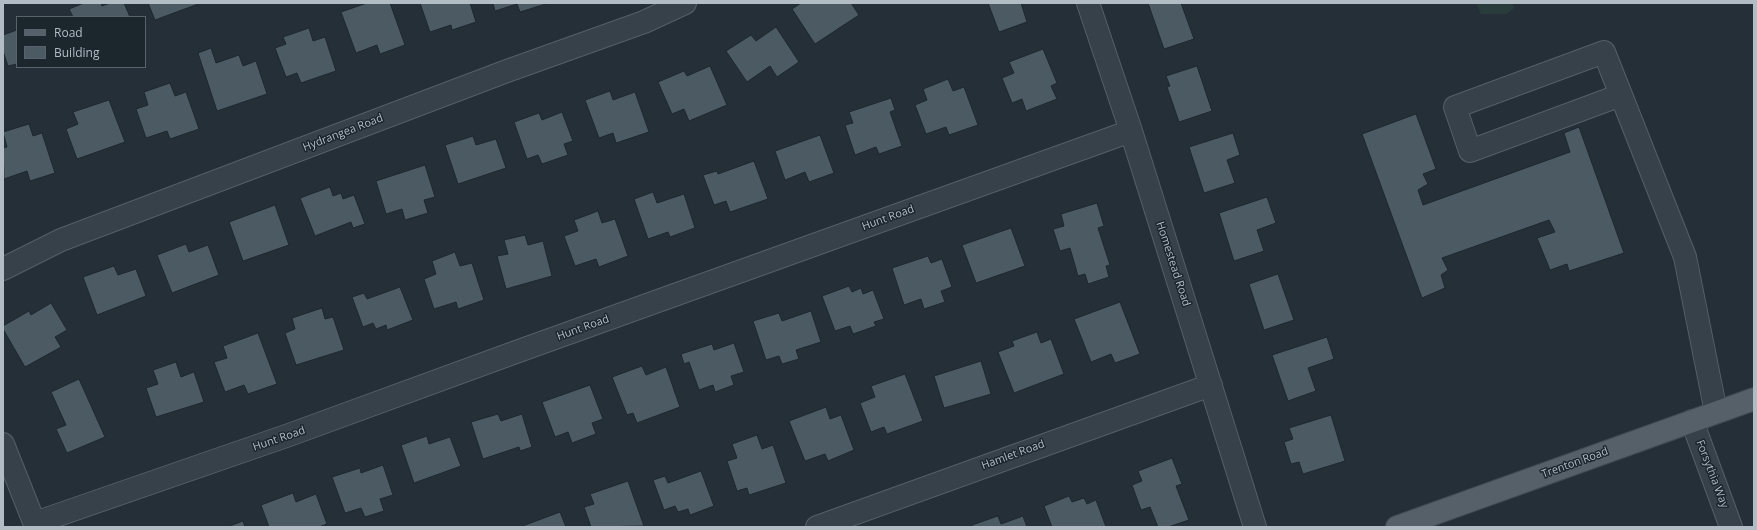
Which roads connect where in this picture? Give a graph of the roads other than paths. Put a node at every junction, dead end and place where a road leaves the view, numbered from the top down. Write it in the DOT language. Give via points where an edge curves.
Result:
graph roads {
  1 [pos="685,3"];
  2 [pos="1088,3"];
  3 [pos="1621,95"];
  4 [pos="1130,131"];
  5 [pos="3,269"];
  6 [pos="1211,385"];
  7 [pos="1754,398"];
  8 [pos="1716,412"];
  9 [pos="1692,420"];
  10 [pos="3,444"];
  11 [pos="36,525"];
  12 [pos="817,527"];
  13 [pos="1254,527"];
  14 [pos="1397,527"];
  15 [pos="1731,527"];
  1 -- 5 [label="street, Hydrangea Road" via="644,22 448,93 61,240"];
  2 -- 4 [label="street, Homestead Road"];
  3 -- 3 [label="street" via="1604,52 1455,107 1470,151"];
  3 -- 8 [label="street" via="1685,257"];
  4 -- 6 [label="street, Homestead Road"];
  4 -- 11 [label="street, Hunt Road"];
  6 -- 12 [label="street, Hamlet Road"];
  6 -- 13 [label="street, Homestead Road"];
  7 -- 8 [label="main road, Trenton Road"];
  8 -- 9 [label="main road, Trenton Road"];
  9 -- 14 [label="main road, Trenton Road"];
  9 -- 15 [label="street, Forsythia Way"];
  10 -- 11 [label="street"];
}
